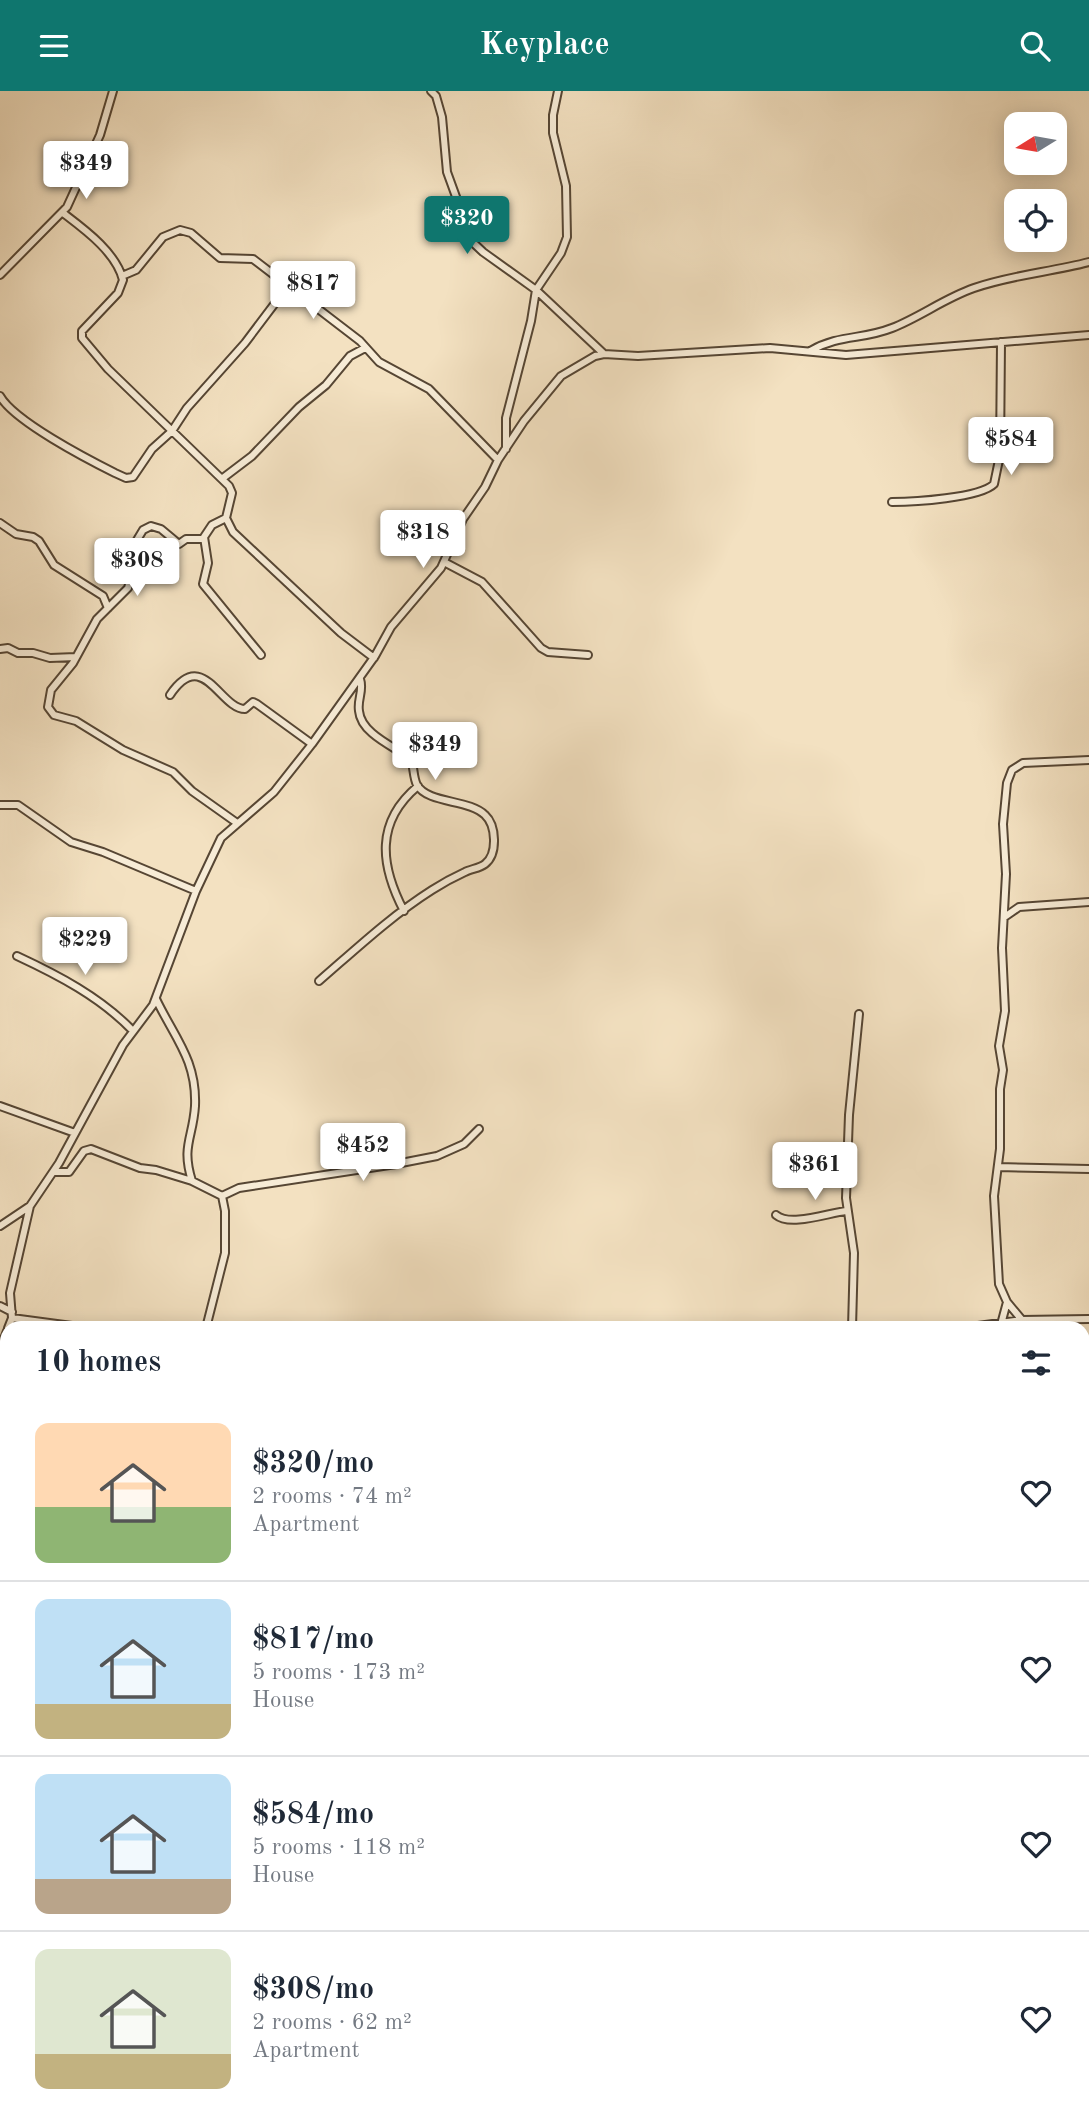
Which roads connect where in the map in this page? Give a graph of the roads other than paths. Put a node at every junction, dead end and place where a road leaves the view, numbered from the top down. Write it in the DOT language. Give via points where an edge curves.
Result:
graph roads {
  1 [pos="113,91"];
  2 [pos="432,91"];
  3 [pos="558,91"];
  4 [pos="63,213"];
  5 [pos="1089,262"];
  6 [pos="0,275"];
  7 [pos="122,276"];
  8 [pos="288,286"];
  9 [pos="537,290"];
  10 [pos="1089,335"];
  11 [pos="1001,342"];
  12 [pos="365,348"];
  13 [pos="808,351"];
  14 [pos="604,354"];
  15 [pos="0,396"];
  16 [pos="172,431"];
  17 [pos="506,449"];
  18 [pos="498,460"];
  19 [pos="223,478"];
  20 [pos="892,502"];
  21 [pos="226,518"];
  22 [pos="0,523"];
  23 [pos="203,539"];
  24 [pos="444,562"];
  25 [pos="108,608"];
  26 [pos="0,649"];
  27 [pos="261,655"];
  28 [pos="588,655"];
  29 [pos="76,657"];
  30 [pos="374,658"];
  31 [pos="359,678"];
  32 [pos="170,695"];
  33 [pos="312,744"];
  34 [pos="1089,760"];
  35 [pos="418,786"];
  36 [pos="0,805"];
  37 [pos="237,823"];
  38 [pos="197,891"];
  39 [pos="1089,902"];
  40 [pos="404,911"];
  41 [pos="1006,916"];
  42 [pos="17,956"];
  43 [pos="320,981"];
  44 [pos="156,999"];
  45 [pos="859,1014"];
  46 [pos="132,1030"];
  47 [pos="0,1106"];
  48 [pos="479,1129"];
  49 [pos="75,1133"];
  50 [pos="998,1167"];
  51 [pos="1089,1169"];
  52 [pos="53,1172"];
  53 [pos="192,1181"];
  54 [pos="222,1196"];
  55 [pos="30,1206"];
  56 [pos="846,1211"];
  57 [pos="776,1215"];
  58 [pos="0,1226"];
  59 [pos="1007,1302"];
  60 [pos="0,1306"];
  61 [pos="12,1315"];
  62 [pos="1089,1319"];
  63 [pos="1022,1320"];
  64 [pos="10,1321"];
  65 [pos="47,1321"];
  66 [pos="208,1321"];
  67 [pos="852,1321"];
  68 [pos="1001,1321"];
  69 [pos="1018,1321"];
  1 -- 4 [label="street" via="100,135"];
  2 -- 9 [label="street" via="442,117 447,172 465,235"];
  3 -- 9 [label="street" via="553,133 566,186 568,232 561,253"];
  4 -- 6 [label="street"];
  4 -- 7 [label="street" via="107,253"];
  5 -- 13 [label="street" via="981,285 892,328 833,339"];
  7 -- 8 [label="street" via="136,270 163,237 184,230 220,258 253,259"];
  7 -- 16 [label="street" via="117,293 85,327 82,338"];
  8 -- 12 [label="street"];
  8 -- 16 [label="street"];
  9 -- 14 [label="street"];
  9 -- 17 [label="street" via="506,418"];
  10 -- 11 [label="street"];
  11 -- 13 [label="street" via="846,355"];
  11 -- 20 [label="street" via="1000,455 994,484 985,490 933,500"];
  12 -- 18 [label="street" via="379,362 429,389"];
  12 -- 19 [label="street" via="345,360 326,385 253,456"];
  13 -- 14 [label="street" via="770,348"];
  14 -- 17 [label="street" via="554,382"];
  15 -- 16 [label="street" via="13,413 126,478 133,477 152,449"];
  16 -- 19 [label="street"];
  17 -- 18 [label="street"];
  18 -- 24 [label="street"];
  19 -- 21 [label="street" via="232,493"];
  21 -- 23 [label="street" via="212,525"];
  21 -- 30 [label="street" via="233,531 341,633"];
  22 -- 25 [label="street" via="39,541 54,565 103,596"];
  23 -- 25 [label="street" via="188,538 177,544 161,529 145,528 128,555 128,588"];
  23 -- 27 [label="street" via="208,563 204,587"];
  24 -- 28 [label="street" via="482,582 541,648"];
  24 -- 30 [label="street" via="391,627"];
  25 -- 29 [label="street"];
  26 -- 29 [label="street" via="50,658"];
  29 -- 37 [label="street" via="48,696 50,712 173,772"];
  30 -- 31 [label="street"];
  31 -- 33 [label="street"];
  31 -- 35 [label="street" via="362,720 411,759"];
  32 -- 33 [label="street" via="181,681 205,679 237,709 253,702"];
  33 -- 37 [label="street" via="274,792"];
  34 -- 41 [label="street" via="1023,763 1008,776 1003,824"];
  35 -- 40 [label="street" via="401,802 385,839 394,891"];
  35 -- 40 [label="street" via="485,815 494,849 485,864 439,886"];
  36 -- 38 [label="street" via="18,805 72,842"];
  37 -- 38 [label="street" via="214,849"];
  38 -- 44 [label="street"];
  39 -- 41 [label="street" via="1019,907"];
  40 -- 43 [label="street" via="365,938"];
  41 -- 50 [label="street"];
  42 -- 46 [label="street" via="96,1000"];
  44 -- 46 [label="street"];
  44 -- 53 [label="street" via="190,1064 195,1105 186,1162"];
  45 -- 56 [label="street"];
  46 -- 49 [label="street"];
  47 -- 49 [label="street"];
  48 -- 54 [label="street" via="464,1144 437,1156 239,1188"];
  49 -- 52 [label="street"];
  50 -- 51 [label="street"];
  50 -- 59 [label="street" via="996,1264"];
  52 -- 53 [label="street" via="69,1172 84,1151 91,1149"];
  52 -- 55 [label="street"];
  53 -- 54 [label="street"];
  54 -- 66 [label="street" via="225,1253"];
  55 -- 58 [label="street"];
  55 -- 61 [label="street" via="10,1293"];
  56 -- 57 [label="street" via="797,1220"];
  56 -- 67 [label="street" via="854,1253"];
  59 -- 63 [label="street"];
  59 -- 68 [label="street"];
  60 -- 61 [label="street"];
  61 -- 64 [label="street"];
  61 -- 65 [label="street"];
  62 -- 63 [label="street"];
  63 -- 69 [label="street"];
}
